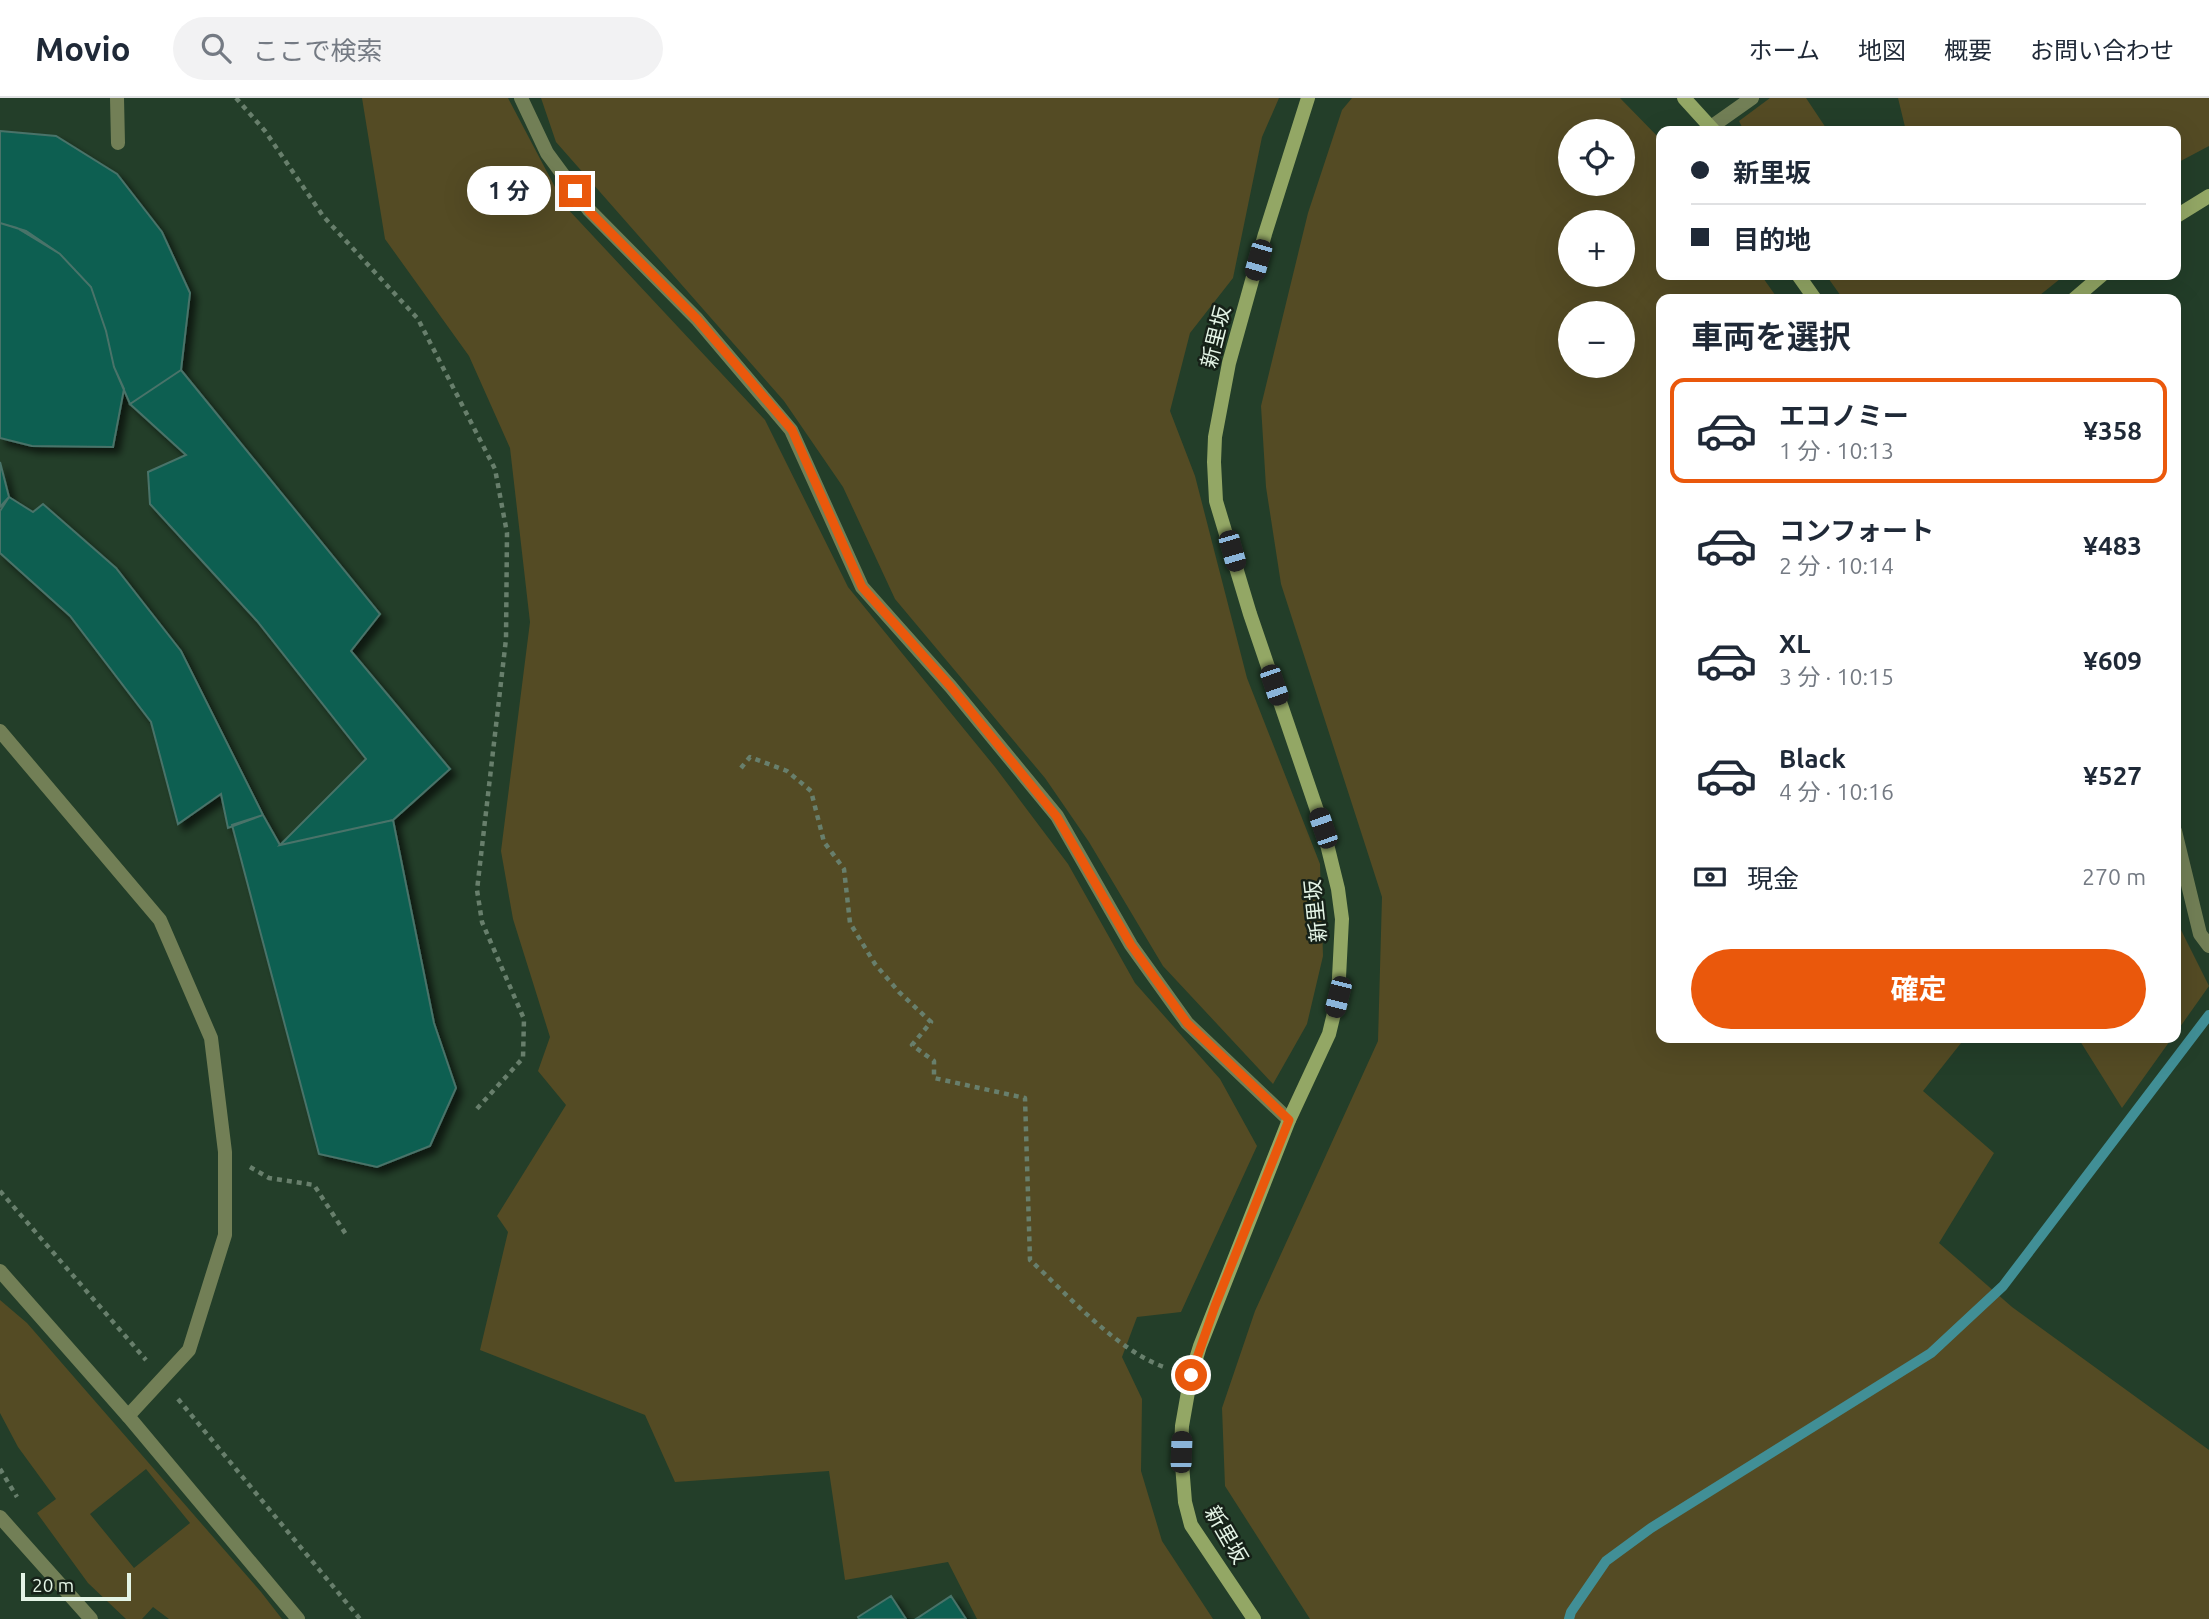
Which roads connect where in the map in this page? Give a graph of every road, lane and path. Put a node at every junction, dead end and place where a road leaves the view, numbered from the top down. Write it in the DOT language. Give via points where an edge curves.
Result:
graph roads {
  1 [pos="117,98"];
  2 [pos="236,98"];
  3 [pos="521,98"];
  4 [pos="1308,98"];
  5 [pos="1684,98"];
  6 [pos="1752,98"];
  7 [pos="1709,126"];
  8 [pos="1716,126"];
  9 [pos="118,144"];
  10 [pos="2209,196"];
  11 [pos="2181,213"];
  12 [pos="2096,280"];
  13 [pos="2080,294"];
  14 [pos="0,731"];
  15 [pos="741,768"];
  16 [pos="2181,856"];
  17 [pos="2209,946"];
  18 [pos="474,1112"];
  19 [pos="1289,1120"];
  20 [pos="269,1178"];
  21 [pos="0,1191"];
  22 [pos="348,1236"];
  23 [pos="0,1271"];
  24 [pos="1191,1375"];
  25 [pos="162,1379"];
  26 [pos="128,1416"];
  27 [pos="0,1517"];
  28 [pos="92,1619"];
  29 [pos="298,1619"];
  30 [pos="360,1619"];
  31 [pos="1254,1619"];
  1 -- 9 [label="street"];
  2 -- 18 [label="path" via="265,131 323,216 418,319 495,469 507,533 506,639 477,890 482,922 524,1018 523,1058"];
  3 -- 19 [label="street" via="547,153 589,211 697,319 792,430 862,587 1057,817 1131,945 1187,1023"];
  4 -- 19 [label="main road, 新里坂" via="1229,363 1214,462 1216,501 1323,828 1342,919 1338,997 1329,1034"];
  5 -- 7 [label="main road"];
  6 -- 8 [label="street"];
  10 -- 11 [label="main road"];
  12 -- 13 [label="main road"];
  14 -- 25 [label="street" via="160,920 211,1038 225,1152 225,1235 189,1350"];
  15 -- 24 [label="path" via="750,757 787,771 811,791 824,842 844,869 850,923 874,964 932,1021 912,1045 934,1061 934,1078 1025,1098 1030,1261 1120,1343 1157,1364"];
  16 -- 17 [label="street" via="2200,934"];
  19 -- 24 [label="main road, 新里坂"];
  20 -- 22 [label="path" via="314,1185"];
  21 -- 25 [label="path"];
  23 -- 26 [label="street"];
  24 -- 31 [label="main road, 新里坂" via="1182,1426 1185,1502 1191,1525"];
  25 -- 26 [label="street"];
  25 -- 30 [label="path"];
  26 -- 29 [label="street"];
  27 -- 28 [label="street"];
}
